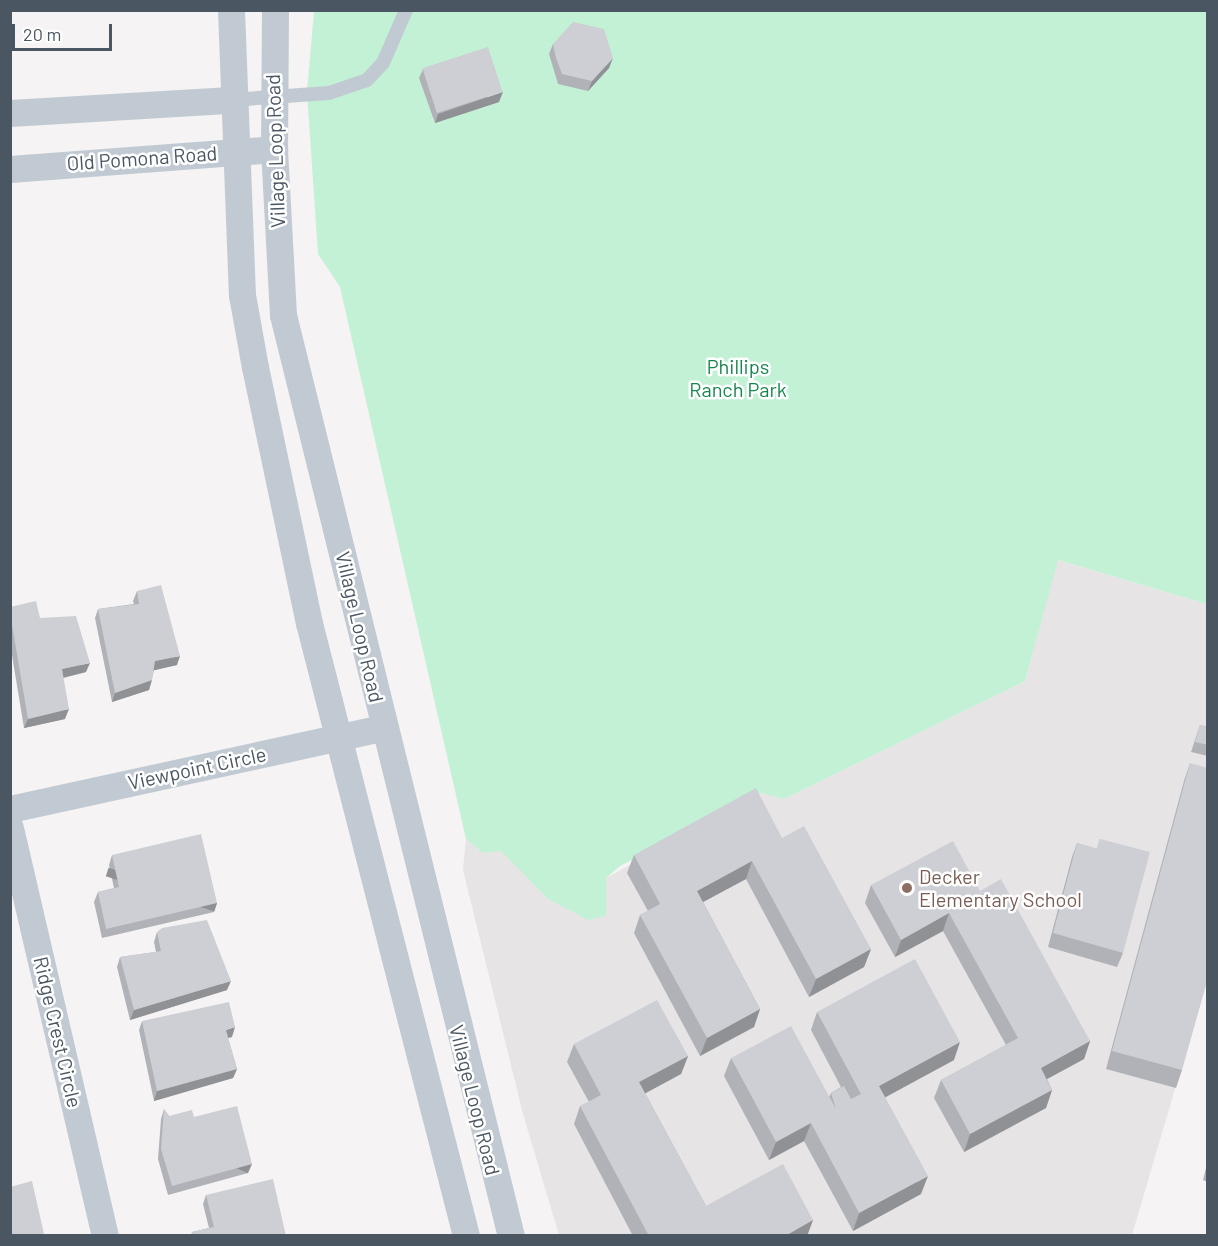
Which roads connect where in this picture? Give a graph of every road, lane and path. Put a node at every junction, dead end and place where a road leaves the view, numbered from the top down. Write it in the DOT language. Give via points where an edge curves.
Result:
graph roads {
  1 [pos="231,10"];
  2 [pos="274,10"];
  3 [pos="406,10"];
  4 [pos="272,97"];
  5 [pos="231,100"];
  6 [pos="10,112"];
  7 [pos="274,149"];
  8 [pos="234,152"];
  9 [pos="10,169"];
  10 [pos="383,728"];
  11 [pos="339,737"];
  12 [pos="10,809"];
  13 [pos="10,828"];
  14 [pos="105,1236"];
  15 [pos="466,1236"];
  16 [pos="512,1236"];
  1 -- 5 [label="street, Village Loop Road"];
  2 -- 4 [label="street, Village Loop Road"];
  3 -- 4 [label="lane" via="383,63 367,80 329,93"];
  4 -- 5 [label="lane"];
  4 -- 7 [label="street, Village Loop Road"];
  5 -- 6 [label="street"];
  5 -- 8 [label="street, Village Loop Road"];
  7 -- 8 [label="street, Old Pomona Road"];
  7 -- 10 [label="street, Village Loop Road" via="283,315 306,424 349,569"];
  8 -- 9 [label="street, Old Pomona Road"];
  8 -- 11 [label="street, Village Loop Road" via="242,295 253,357"];
  10 -- 11 [label="street, Viewpoint Circle"];
  10 -- 16 [label="street, Village Loop Road"];
  11 -- 12 [label="street, Viewpoint Circle"];
  11 -- 15 [label="street, Village Loop Road"];
  13 -- 14 [label="street, Ridge Crest Circle"];
}
